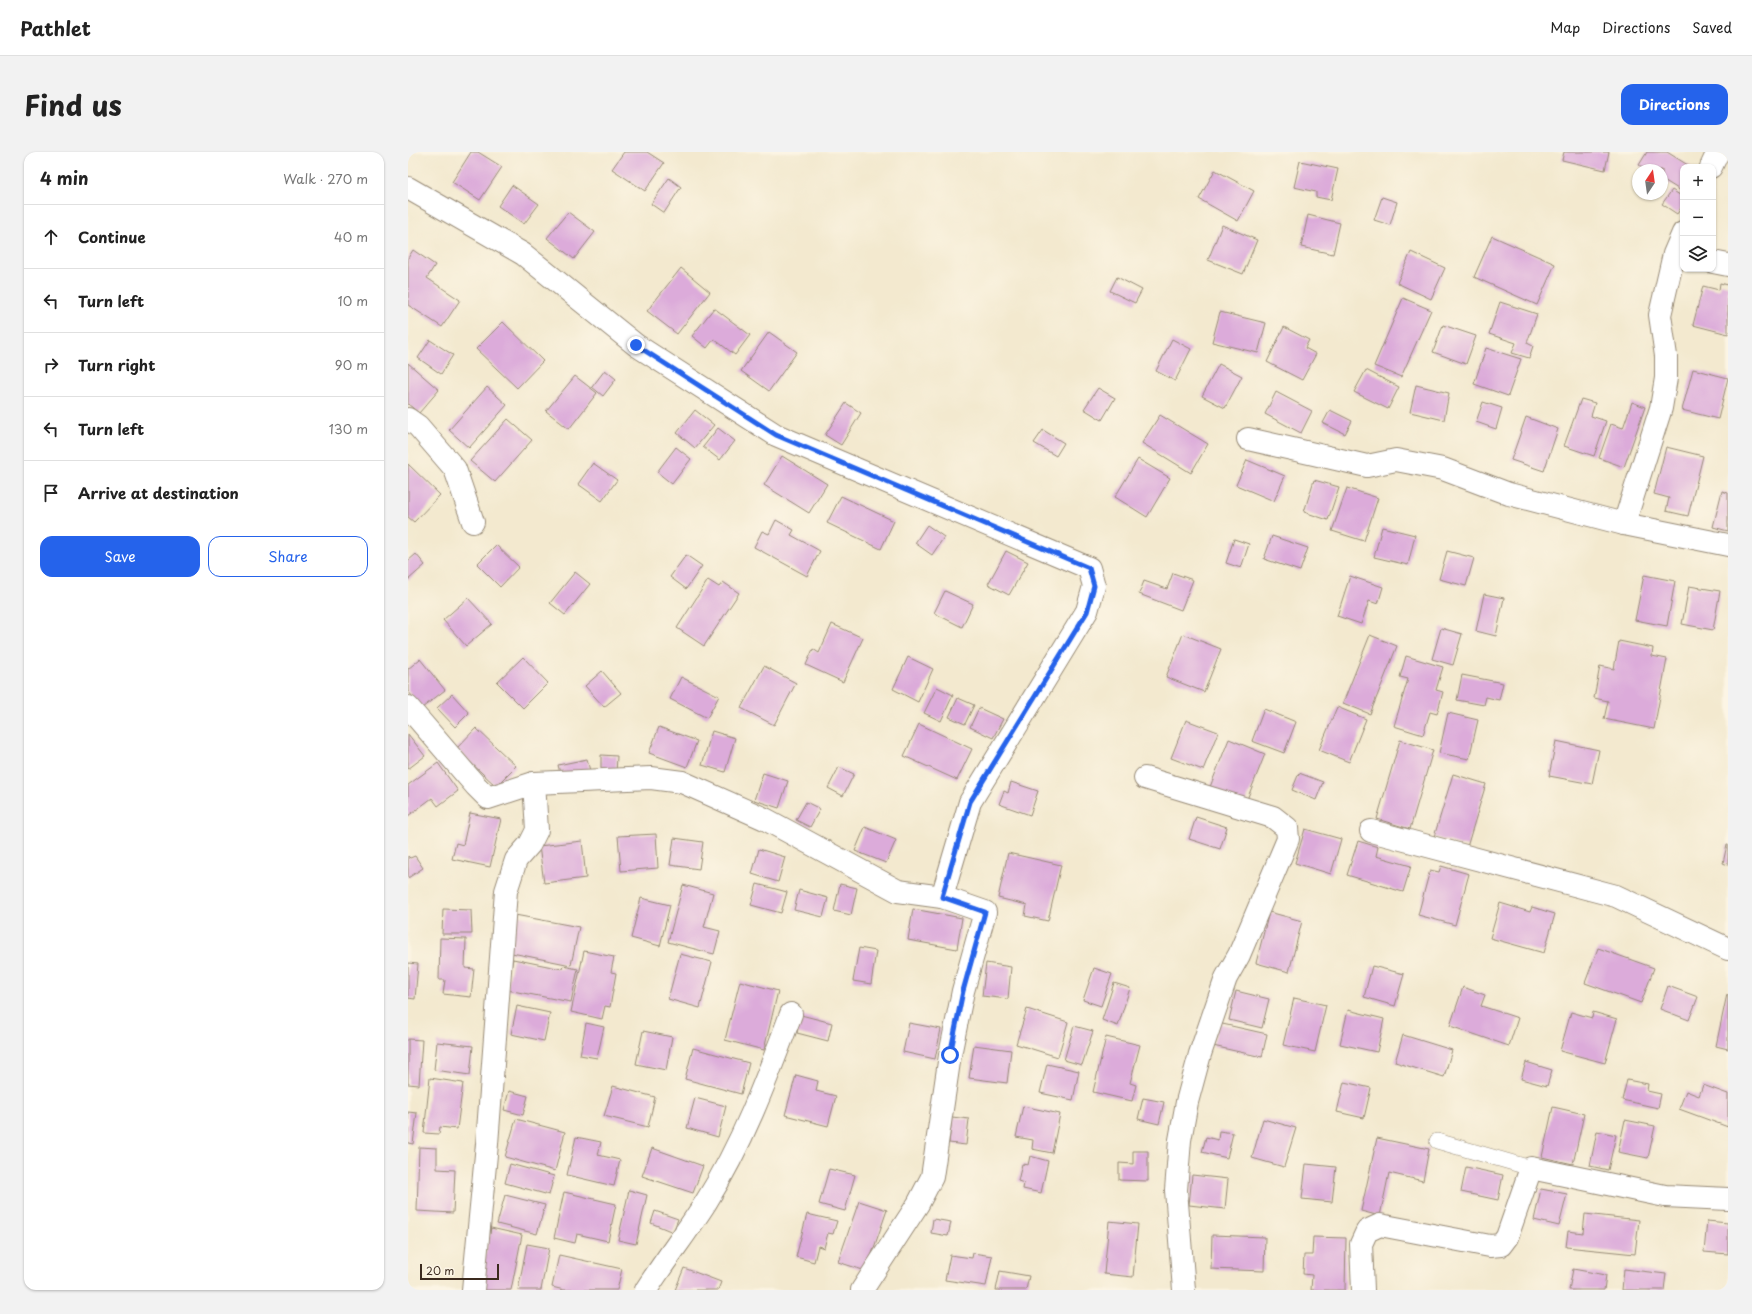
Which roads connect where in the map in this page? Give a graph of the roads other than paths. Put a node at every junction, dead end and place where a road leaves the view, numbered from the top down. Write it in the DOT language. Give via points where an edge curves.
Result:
graph roads {
  1 [pos="1718,152"];
  2 [pos="1712,164"];
  3 [pos="408,188"];
  4 [pos="1682,236"];
  5 [pos="1679,255"];
  6 [pos="1716,263"];
  7 [pos="1728,265"];
  8 [pos="408,419"];
  9 [pos="1248,439"];
  10 [pos="473,522"];
  11 [pos="1624,524"];
  12 [pos="1728,545"];
  13 [pos="408,707"];
  14 [pos="1145,778"];
  15 [pos="534,783"];
  16 [pos="1371,831"];
  17 [pos="942,897"];
  18 [pos="1728,949"];
  19 [pos="791,1014"];
  20 [pos="1438,1141"];
  21 [pos="1531,1168"];
  22 [pos="1728,1199"];
  23 [pos="473,1290"];
  24 [pos="646,1290"];
  25 [pos="862,1290"];
  26 [pos="1184,1290"];
  27 [pos="1363,1290"];
  1 -- 2 [label="street"];
  3 -- 17 [label="street" via="523,254 636,345 776,435 1089,568 1094,586 1087,612 970,802"];
  4 -- 5 [label="street"];
  5 -- 11 [label="street" via="1660,315 1666,363 1661,408"];
  6 -- 7 [label="street"];
  8 -- 10 [label="street" via="418,426 455,469"];
  9 -- 11 [label="street" via="1367,466 1396,460 1443,469 1509,494"];
  11 -- 12 [label="street"];
  13 -- 15 [label="street" via="488,798"];
  14 -- 26 [label="street" via="1273,817 1287,828 1288,839 1239,955 1226,978 1200,1054 1187,1102 1180,1140 1176,1190"];
  15 -- 17 [label="street" via="651,778 682,782 765,819 898,891"];
  15 -- 23 [label="street" via="537,830 530,844 516,860 506,891"];
  16 -- 18 [label="street" via="1616,896"];
  17 -- 25 [label="street" via="985,912 963,991 951,1048 932,1177 918,1204"];
  19 -- 24 [label="street" via="763,1088 737,1146 706,1202"];
  20 -- 21 [label="lane"];
  21 -- 22 [label="street" via="1665,1196"];
  21 -- 27 [label="street" via="1507,1238 1501,1245 1490,1246 1380,1226 1367,1231 1361,1244"];
}
